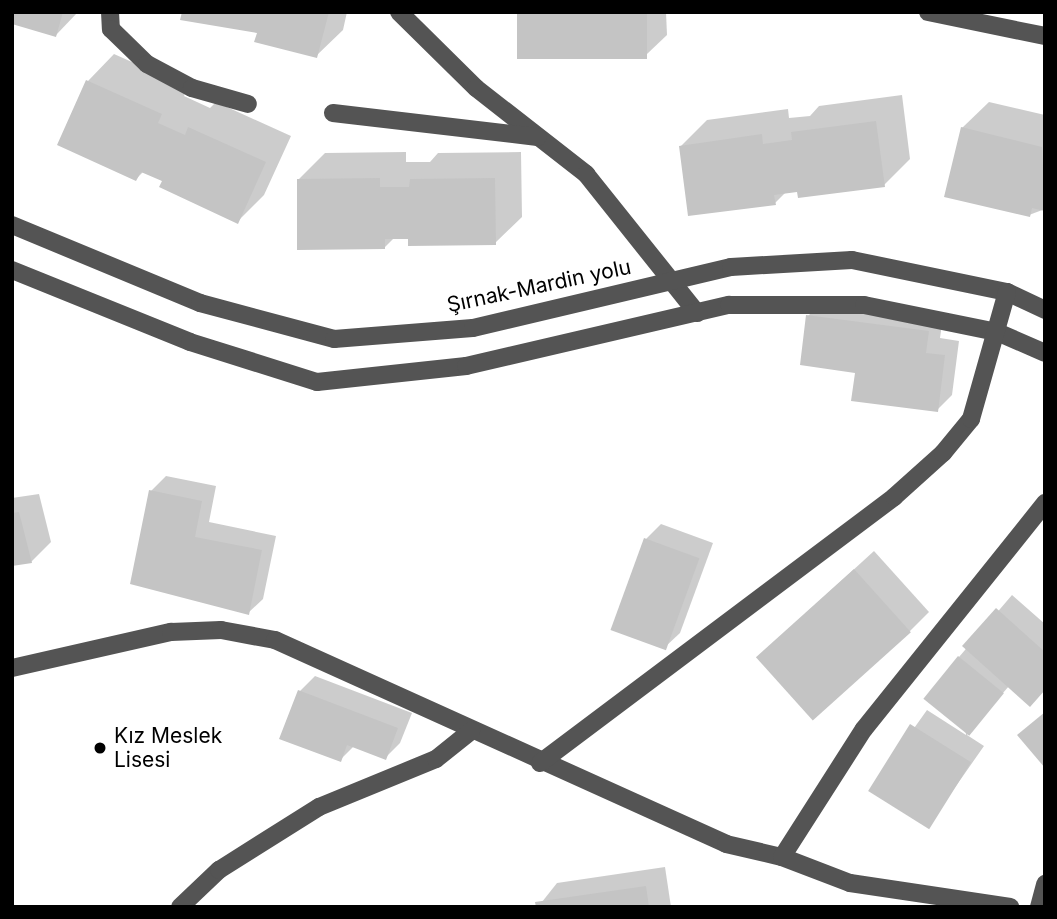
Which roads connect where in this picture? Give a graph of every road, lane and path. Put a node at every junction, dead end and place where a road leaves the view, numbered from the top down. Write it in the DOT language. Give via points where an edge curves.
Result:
graph roads {
  1 [pos="110,12"];
  2 [pos="399,12"];
  3 [pos="928,12"];
  4 [pos="955,17"];
  5 [pos="1045,36"];
  6 [pos="248,104"];
  7 [pos="333,113"];
  8 [pos="538,137"];
  9 [pos="12,225"];
  10 [pos="12,270"];
  11 [pos="674,280"];
  12 [pos="1007,292"];
  13 [pos="1045,310"];
  14 [pos="697,313"];
  15 [pos="997,332"];
  16 [pos="1045,353"];
  17 [pos="1045,502"];
  18 [pos="12,668"];
  19 [pos="471,732"];
  20 [pos="540,763"];
  21 [pos="782,857"];
  22 [pos="1045,884"];
  23 [pos="180,907"];
  24 [pos="1010,907"];
  25 [pos="1039,907"];
  1 -- 6 [label="street" via="111,29 147,64 192,88"];
  2 -- 8 [label="street" via="466,79"];
  3 -- 4 [label="street"];
  4 -- 5 [label="street"];
  7 -- 8 [label="street"];
  8 -- 11 [label="street" via="586,174"];
  9 -- 11 [label="street, Şırnak-Mardin yolu" via="200,303 334,339 473,328"];
  10 -- 14 [label="street" via="190,342 317,382 466,366"];
  11 -- 12 [label="street, Şırnak-Mardin yolu" via="731,267 852,260"];
  11 -- 14 [label="street"];
  12 -- 13 [label="street, Şırnak-Mardin yolu"];
  12 -- 15 [label="street"];
  14 -- 15 [label="street" via="729,305 864,305"];
  15 -- 16 [label="street"];
  15 -- 20 [label="street" via="971,419 943,453 894,497"];
  17 -- 21 [label="street" via="864,729"];
  18 -- 19 [label="street" via="171,632 221,630 275,640 381,684"];
  19 -- 20 [label="street"];
  19 -- 23 [label="street" via="436,759 319,807 219,870"];
  20 -- 21 [label="street" via="726,844"];
  21 -- 24 [label="street" via="850,883"];
  22 -- 25 [label="street"];
}
